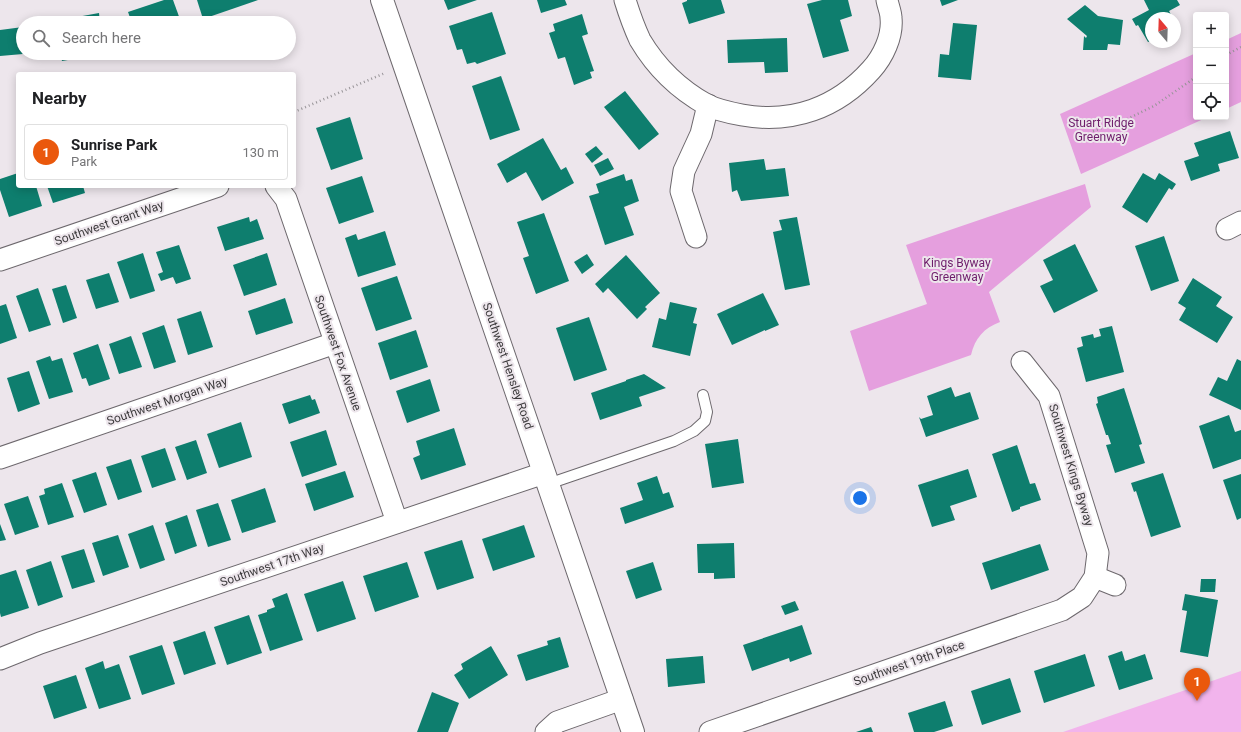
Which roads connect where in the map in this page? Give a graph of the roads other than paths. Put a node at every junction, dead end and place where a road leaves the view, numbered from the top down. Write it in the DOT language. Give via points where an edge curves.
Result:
graph roads {
  1 [pos="382,0"];
  2 [pos="625,0"];
  3 [pos="887,0"];
  4 [pos="708,105"];
  5 [pos="212,188"];
  6 [pos="278,188"];
  7 [pos="696,237"];
  8 [pos="0,260"];
  9 [pos="335,343"];
  10 [pos="1022,362"];
  11 [pos="703,395"];
  12 [pos="0,458"];
  13 [pos="546,479"];
  14 [pos="397,522"];
  15 [pos="1095,577"];
  16 [pos="1115,585"];
  17 [pos="0,659"];
  18 [pos="622,699"];
  19 [pos="546,732"];
  20 [pos="633,732"];
  21 [pos="710,732"];
  1 -- 13 [label="street, Southwest Hensley Road"];
  2 -- 4 [label="street" via="640,39 652,58 684,90"];
  3 -- 4 [label="street" via="891,18 888,41 879,62 846,94 804,113 781,117 757,117"];
  4 -- 7 [label="street" via="701,134 684,171 681,191"];
  5 -- 8 [label="street, Southwest Grant Way"];
  6 -- 9 [label="street, Southwest Fox Avenue" via="286,199"];
  9 -- 12 [label="street, Southwest Morgan Way"];
  9 -- 14 [label="street, Southwest Fox Avenue"];
  10 -- 15 [label="street, Southwest Kings Byway" via="1049,396 1098,553"];
  11 -- 13 [label="lane" via="707,412 705,421 694,431 674,441"];
  13 -- 14 [label="street, Southwest 17th Way"];
  13 -- 18 [label="street, Southwest Hensley Road"];
  14 -- 17 [label="street, Southwest 17th Way"];
  15 -- 16 [label="street"];
  15 -- 21 [label="street, Southwest 19th Place" via="1082,597 1062,610"];
  18 -- 19 [label="street" via="556,722"];
  18 -- 20 [label="street, Southwest Hensley Road"];
}
